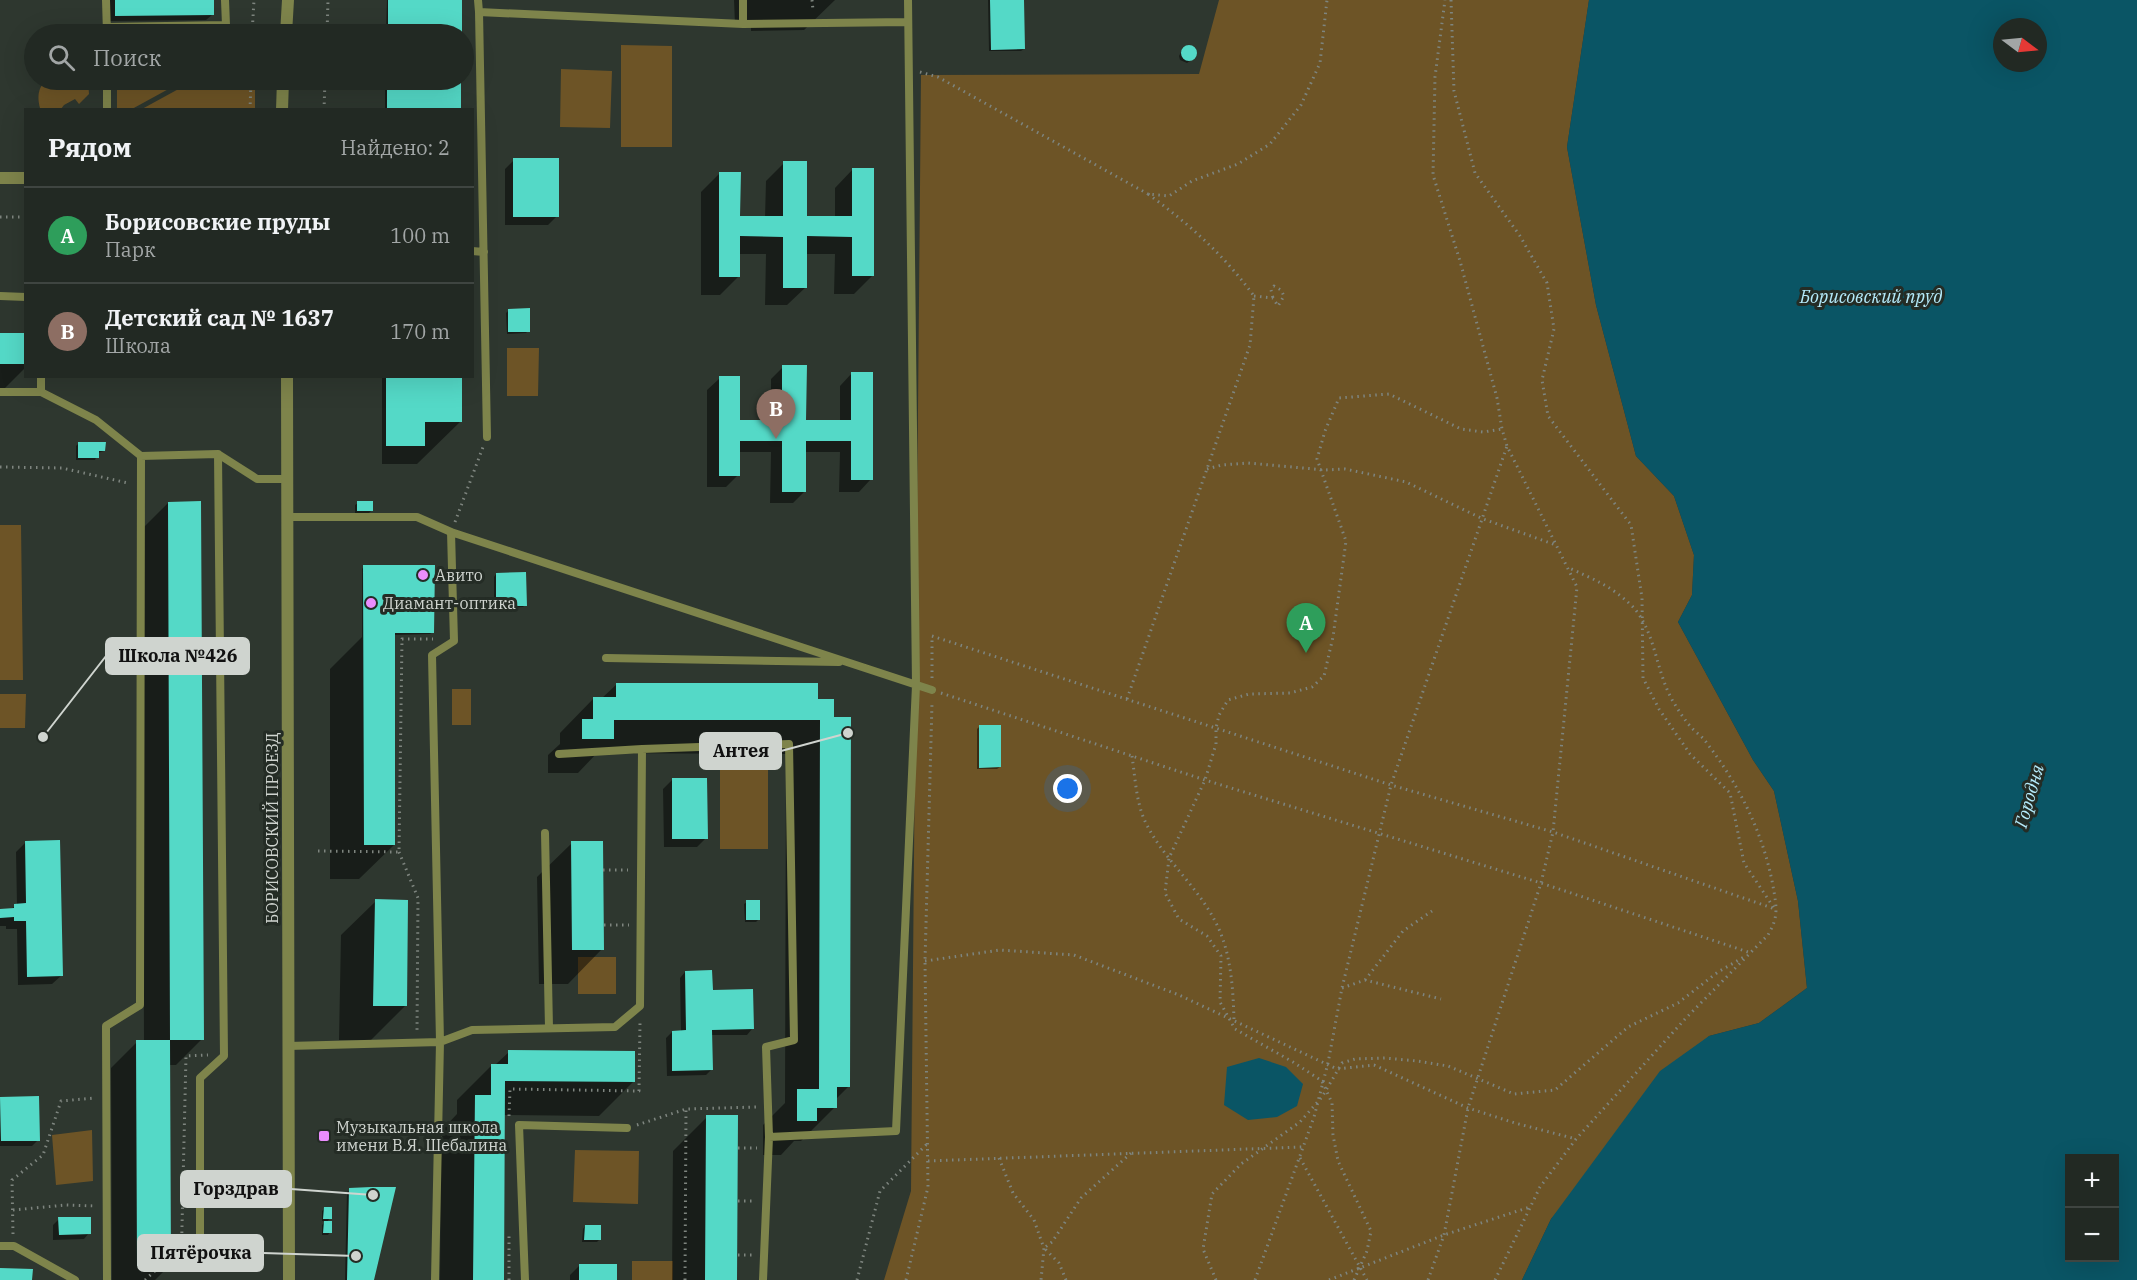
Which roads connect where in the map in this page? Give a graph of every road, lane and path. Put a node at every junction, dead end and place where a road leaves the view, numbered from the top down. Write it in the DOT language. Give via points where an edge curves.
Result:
graph roads {
  1 [pos="106,0"];
  2 [pos="225,0"];
  3 [pos="254,0"];
  4 [pos="288,0"];
  5 [pos="328,0"];
  6 [pos="478,0"];
  7 [pos="743,0"];
  8 [pos="908,0"];
  9 [pos="1327,0"];
  10 [pos="1445,0"];
  11 [pos="1451,0"];
  12 [pos="479,12"];
  13 [pos="908,22"];
  14 [pos="106,24"];
  15 [pos="226,24"];
  16 [pos="253,24"];
  17 [pos="287,24"];
  18 [pos="327,24"];
  19 [pos="743,24"];
  20 [pos="910,69"];
  21 [pos="107,90"];
  22 [pos="251,90"];
  23 [pos="283,90"];
  24 [pos="325,90"];
  25 [pos="107,108"];
  26 [pos="250,108"];
  27 [pos="282,108"];
  28 [pos="324,108"];
  29 [pos="0,178"];
  30 [pos="24,178"];
  31 [pos="1148,194"];
  32 [pos="0,217"];
  33 [pos="24,217"];
  34 [pos="474,251"];
  35 [pos="484,252"];
  36 [pos="0,296"];
  37 [pos="1254,296"];
  38 [pos="24,297"];
  39 [pos="1273,298"];
  40 [pos="41,378"];
  41 [pos="287,378"];
  42 [pos="0,392"];
  43 [pos="41,392"];
  44 [pos="1502,429"];
  45 [pos="487,437"];
  46 [pos="1507,446"];
  47 [pos="218,454"];
  48 [pos="141,456"];
  49 [pos="0,467"];
  50 [pos="1207,469"];
  51 [pos="1320,469"];
  52 [pos="287,479"];
  53 [pos="141,487"];
  54 [pos="288,517"];
  55 [pos="1483,519"];
  56 [pos="451,532"];
  57 [pos="1556,545"];
  58 [pos="1567,567"];
  59 [pos="1642,622"];
  60 [pos="441,639"];
  61 [pos="606,658"];
  62 [pos="847,662"];
  63 [pos="916,685"];
  64 [pos="932,690"];
  65 [pos="1127,699"];
  66 [pos="1216,728"];
  67 [pos="642,749"];
  68 [pos="559,754"];
  69 [pos="1132,756"];
  70 [pos="1205,780"];
  71 [pos="1391,785"];
  72 [pos="1553,832"];
  73 [pos="545,833"];
  74 [pos="1379,834"];
  75 [pos="318,851"];
  76 [pos="399,852"];
  77 [pos="1169,858"];
  78 [pos="603,870"];
  79 [pos="641,870"];
  80 [pos="1541,883"];
  81 [pos="1775,909"];
  82 [pos="1432,911"];
  83 [pos="641,925"];
  84 [pos="604,926"];
  85 [pos="1751,953"];
  86 [pos="925,961"];
  87 [pos="1365,980"];
  88 [pos="1342,988"];
  89 [pos="1442,999"];
  90 [pos="1229,1018"];
  91 [pos="1234,1020"];
  92 [pos="549,1028"];
  93 [pos="417,1041"];
  94 [pos="440,1042"];
  95 [pos="288,1046"];
  96 [pos="211,1054"];
  97 [pos="1328,1063"];
  98 [pos="1337,1069"];
  99 [pos="1477,1079"];
  100 [pos="1322,1081"];
  101 [pos="1326,1090"];
  102 [pos="106,1097"];
  103 [pos="1318,1101"];
  104 [pos="768,1106"];
  105 [pos="1468,1108"];
  106 [pos="686,1109"];
  107 [pos="627,1128"];
  108 [pos="769,1137"];
  109 [pos="1576,1139"];
  110 [pos="928,1143"];
  111 [pos="1302,1147"];
  112 [pos="738,1148"];
  113 [pos="768,1148"];
  114 [pos="1262,1149"];
  115 [pos="1131,1153"];
  116 [pos="999,1158"];
  117 [pos="1300,1158"];
  118 [pos="928,1161"];
  119 [pos="738,1201"];
  120 [pos="766,1201"];
  121 [pos="106,1206"];
  122 [pos="1530,1207"];
  123 [pos="13,1210"];
  124 [pos="1444,1235"];
  125 [pos="200,1241"];
  126 [pos="0,1246"];
  127 [pos="14,1246"];
  128 [pos="1044,1248"];
  129 [pos="259,1265"];
  130 [pos="180,1269"];
  131 [pos="1360,1269"];
  132 [pos="75,1280"];
  133 [pos="107,1280"];
  134 [pos="145,1280"];
  135 [pos="289,1280"];
  136 [pos="435,1280"];
  137 [pos="525,1280"];
  138 [pos="685,1280"];
  139 [pos="763,1280"];
  140 [pos="857,1280"];
  141 [pos="906,1280"];
  142 [pos="1041,1280"];
  143 [pos="1066,1280"];
  144 [pos="1216,1280"];
  145 [pos="1255,1280"];
  146 [pos="1329,1280"];
  147 [pos="1354,1280"];
  148 [pos="1367,1280"];
  149 [pos="1428,1280"];
  150 [pos="1495,1280"];
  1 -- 14 [label="lane"];
  2 -- 15 [label="lane"];
  3 -- 16 [label="path"];
  4 -- 17 [label="street"];
  5 -- 18 [label="path"];
  6 -- 12 [label="lane"];
  7 -- 19 [label="lane"];
  8 -- 13 [label="lane"];
  9 -- 31 [label="path" via="1320,63 1301,105 1270,144 1238,164 1192,181 1169,196"];
  10 -- 44 [label="path" via="1436,77 1433,175 1460,261"];
  11 -- 59 [label="path" via="1454,91 1475,173 1520,236 1547,283 1554,329 1542,380 1548,417 1631,525"];
  12 -- 19 [label="lane"];
  12 -- 35 [label="lane"];
  13 -- 19 [label="lane"];
  13 -- 20 [label="lane"];
  20 -- 31 [label="path" via="938,77"];
  20 -- 63 [label="lane"];
  21 -- 25 [label="lane"];
  22 -- 26 [label="path"];
  23 -- 27 [label="street"];
  24 -- 28 [label="path"];
  29 -- 30 [label="street"];
  31 -- 37 [label="path" via="1186,221 1233,267"];
  32 -- 33 [label="path"];
  34 -- 35 [label="lane"];
  35 -- 45 [label="lane"];
  36 -- 38 [label="lane"];
  37 -- 39 [label="path"];
  37 -- 50 [label="path" via="1250,345"];
  39 -- 39 [label="path" via="1278,306 1284,296 1274,286"];
  40 -- 43 [label="lane"];
  41 -- 52 [label="street, БОРИСОВСКИЙ ПРОЕЗД"];
  42 -- 43 [label="lane"];
  43 -- 48 [label="lane" via="96,420"];
  44 -- 46 [label="path"];
  44 -- 51 [label="path" via="1461,429 1389,394 1339,398 1324,431 1317,459"];
  45 -- 56 [label="path"];
  46 -- 55 [label="path"];
  46 -- 57 [label="path"];
  47 -- 48 [label="lane"];
  47 -- 52 [label="lane" via="257,479"];
  47 -- 125 [label="lane" via="224,1056 200,1078"];
  48 -- 53 [label="lane"];
  49 -- 53 [label="path" via="62,468"];
  50 -- 51 [label="path" via="1248,463"];
  50 -- 65 [label="path"];
  51 -- 55 [label="path" via="1345,469 1406,482"];
  51 -- 66 [label="path" via="1346,541 1324,676 1312,687 1290,693 1249,694 1228,700"];
  52 -- 54 [label="street, БОРИСОВСКИЙ ПРОЕЗД"];
  53 -- 102 [label="lane" via="140,1005 106,1026"];
  54 -- 56 [label="lane" via="417,517"];
  54 -- 95 [label="street, БОРИСОВСКИЙ ПРОЕЗД"];
  55 -- 57 [label="path"];
  55 -- 71 [label="path"];
  56 -- 62 [label="lane"];
  56 -- 94 [label="lane" via="454,641 432,655"];
  57 -- 58 [label="path"];
  58 -- 59 [label="path" via="1608,585 1635,609"];
  58 -- 72 [label="path" via="1577,586"];
  59 -- 81 [label="path" via="1673,702 1732,777 1753,818 1768,860"];
  59 -- 81 [label="path" via="1643,678 1690,754 1730,793 1744,864"];
  60 -- 76 [label="path" via="402,639"];
  61 -- 62 [label="lane"];
  62 -- 63 [label="lane"];
  63 -- 64 [label="lane"];
  63 -- 108 [label="lane" via="896,1131"];
  64 -- 65 [label="path" via="932,636"];
  64 -- 69 [label="path"];
  64 -- 86 [label="path"];
  65 -- 66 [label="path"];
  66 -- 70 [label="path" via="1216,744"];
  66 -- 71 [label="path"];
  67 -- 68 [label="lane"];
  67 -- 79 [label="lane"];
  67 -- 104 [label="lane" via="789,744 794,1040 766,1047"];
  69 -- 70 [label="path"];
  69 -- 77 [label="path" via="1144,819"];
  70 -- 74 [label="path"];
  70 -- 77 [label="path"];
  71 -- 72 [label="path"];
  71 -- 74 [label="path"];
  72 -- 80 [label="path"];
  72 -- 81 [label="path"];
  73 -- 92 [label="lane"];
  74 -- 80 [label="path"];
  74 -- 88 [label="path"];
  75 -- 76 [label="path"];
  76 -- 93 [label="path" via="418,898"];
  77 -- 90 [label="path" via="1165,892 1179,919 1207,936 1221,956 1220,1002"];
  77 -- 91 [label="path" via="1216,922 1227,952"];
  78 -- 79 [label="path"];
  79 -- 83 [label="lane"];
  80 -- 85 [label="path"];
  80 -- 99 [label="path"];
  81 -- 85 [label="path" via="1775,921 1768,934"];
  82 -- 87 [label="path" via="1403,931"];
  83 -- 84 [label="path"];
  83 -- 92 [label="lane" via="640,1006 615,1027"];
  85 -- 99 [label="path" via="1678,1003 1628,1027 1555,1090 1514,1094"];
  85 -- 109 [label="path"];
  86 -- 90 [label="path" via="1000,950 1074,955 1179,994"];
  86 -- 110 [label="path"];
  87 -- 88 [label="path"];
  87 -- 89 [label="path"];
  88 -- 97 [label="path"];
  90 -- 91 [label="path"];
  90 -- 100 [label="path" via="1235,1029"];
  91 -- 97 [label="path"];
  92 -- 94 [label="lane" via="472,1030"];
  93 -- 94 [label="lane"];
  93 -- 95 [label="lane"];
  94 -- 136 [label="lane"];
  95 -- 135 [label="street, БОРИСОВСКИЙ ПРОЕЗД"];
  96 -- 130 [label="path" via="186,1056"];
  97 -- 98 [label="path"];
  97 -- 100 [label="path"];
  98 -- 99 [label="path" via="1355,1059 1385,1058 1448,1066"];
  98 -- 101 [label="path"];
  98 -- 105 [label="path" via="1374,1065"];
  99 -- 105 [label="path"];
  100 -- 101 [label="path"];
  100 -- 103 [label="path"];
  101 -- 103 [label="path"];
  101 -- 131 [label="path" via="1332,1103 1338,1161 1371,1231"];
  102 -- 121 [label="lane"];
  102 -- 123 [label="path" via="61,1101 43,1155 12,1180"];
  103 -- 111 [label="path"];
  103 -- 114 [label="path" via="1300,1122"];
  104 -- 106 [label="path"];
  104 -- 108 [label="lane"];
  105 -- 109 [label="path"];
  105 -- 124 [label="path"];
  106 -- 107 [label="path"];
  106 -- 138 [label="path"];
  107 -- 137 [label="lane" via="519,1125"];
  108 -- 113 [label="lane"];
  109 -- 122 [label="path"];
  110 -- 118 [label="path"];
  110 -- 140 [label="path" via="880,1191"];
  111 -- 114 [label="path"];
  111 -- 117 [label="path"];
  112 -- 113 [label="path"];
  113 -- 120 [label="lane"];
  114 -- 115 [label="path"];
  114 -- 144 [label="path" via="1212,1194 1203,1249"];
  115 -- 116 [label="path"];
  115 -- 128 [label="path" via="1081,1198"];
  116 -- 118 [label="path"];
  116 -- 128 [label="path" via="1013,1193 1034,1220"];
  117 -- 131 [label="path"];
  117 -- 145 [label="path"];
  118 -- 141 [label="path" via="928,1187"];
  119 -- 120 [label="path"];
  120 -- 139 [label="lane"];
  121 -- 123 [label="path"];
  121 -- 133 [label="lane"];
  122 -- 124 [label="path"];
  122 -- 150 [label="path"];
  123 -- 127 [label="path"];
  124 -- 131 [label="path"];
  124 -- 149 [label="path"];
  126 -- 127 [label="lane"];
  127 -- 132 [label="lane"];
  128 -- 142 [label="path"];
  128 -- 143 [label="path" via="1059,1263"];
  129 -- 130 [label="path"];
  130 -- 134 [label="path" via="157,1269"];
  131 -- 146 [label="path"];
  131 -- 147 [label="path"];
  131 -- 148 [label="path"];
}
